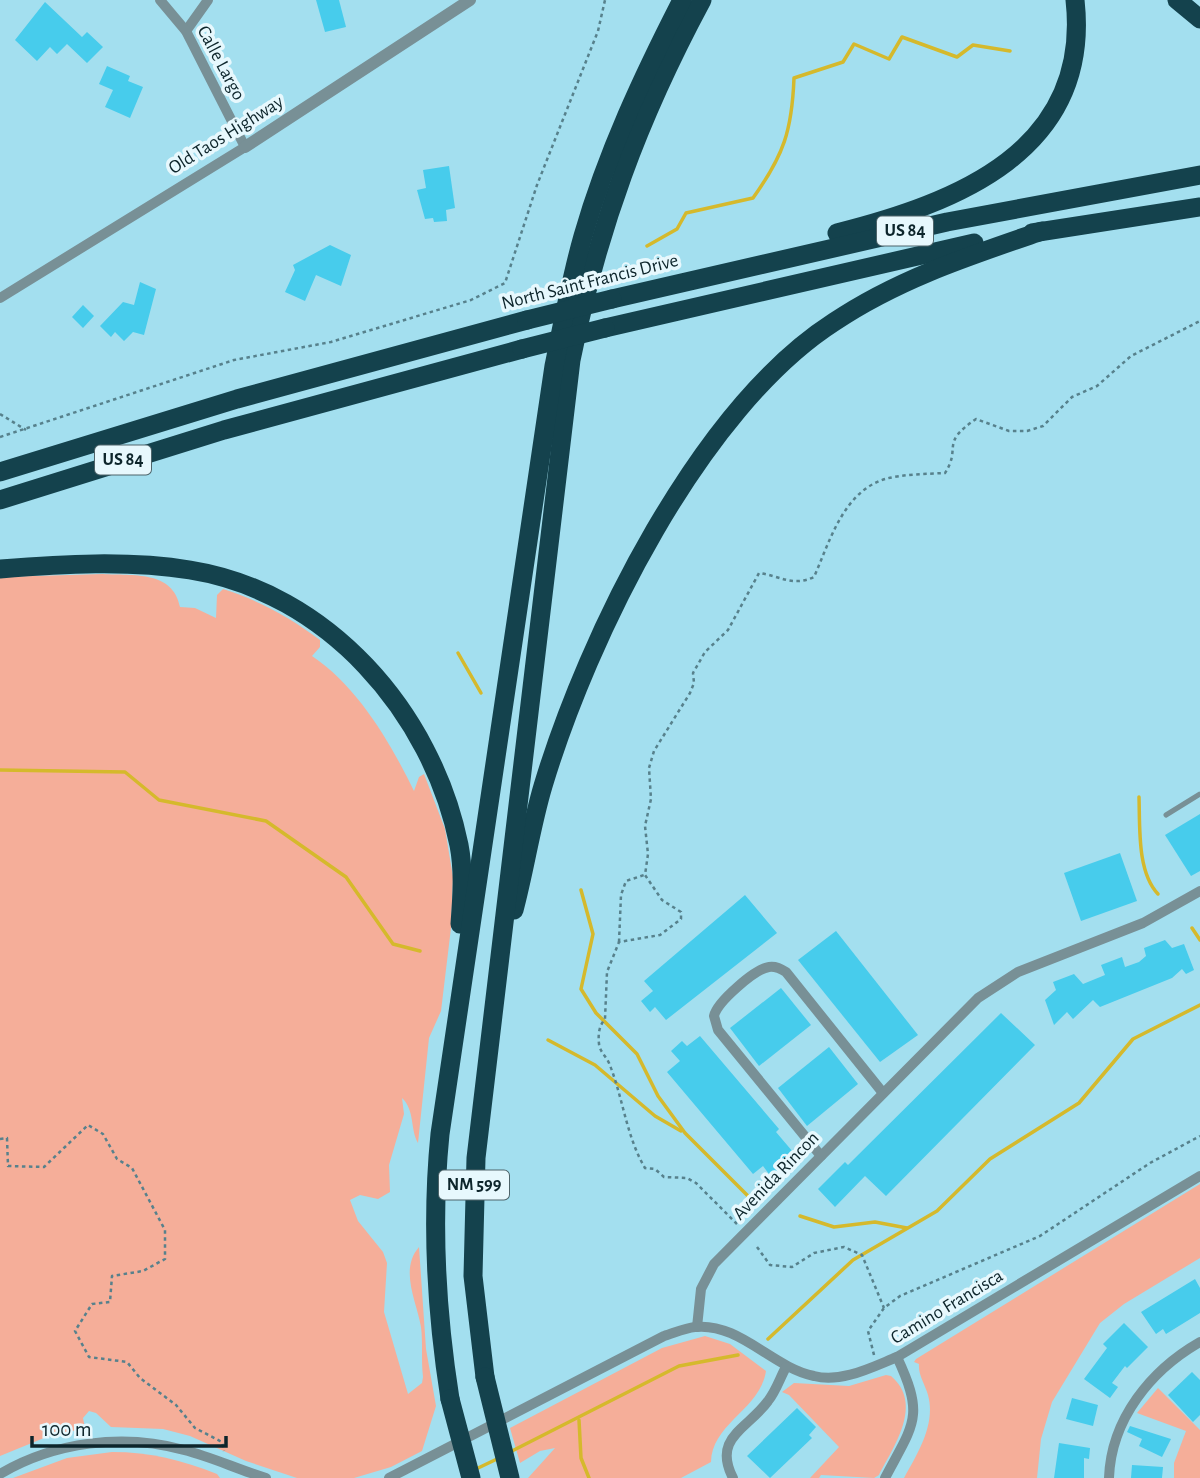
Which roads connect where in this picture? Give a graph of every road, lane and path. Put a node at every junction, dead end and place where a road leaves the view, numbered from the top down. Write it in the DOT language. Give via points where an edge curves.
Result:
graph roads {
  1 [pos="160,0"];
  2 [pos="208,0"];
  3 [pos="470,0"];
  4 [pos="605,0"];
  5 [pos="682,0"];
  6 [pos="702,0"];
  7 [pos="1075,0"];
  8 [pos="1177,0"];
  9 [pos="1200,19"];
  10 [pos="186,31"];
  11 [pos="245,147"];
  12 [pos="1200,175"];
  13 [pos="1200,206"];
  14 [pos="1042,231"];
  15 [pos="763,263"];
  16 [pos="0,298"];
  17 [pos="1200,321"];
  18 [pos="0,414"];
  19 [pos="26,430"];
  20 [pos="0,437"];
  21 [pos="0,472"];
  22 [pos="0,500"];
  23 [pos="0,569"];
  24 [pos="1200,794"];
  25 [pos="1166,815"];
  26 [pos="645,875"];
  27 [pos="1200,891"];
  28 [pos="619,942"];
  29 [pos="496,993"];
  30 [pos="456,1016"];
  31 [pos="883,1093"];
  32 [pos="1200,1136"];
  33 [pos="0,1139"];
  34 [pos="821,1156"];
  35 [pos="1200,1176"];
  36 [pos="740,1226"];
  37 [pos="757,1247"];
  38 [pos="884,1308"];
  39 [pos="697,1327"];
  40 [pos="1200,1342"];
  41 [pos="897,1357"];
  42 [pos="877,1366"];
  43 [pos="786,1367"];
  44 [pos="228,1465"];
  45 [pos="0,1474"];
  46 [pos="266,1478"];
  47 [pos="389,1478"];
  48 [pos="471,1478"];
  49 [pos="510,1478"];
  50 [pos="733,1478"];
  51 [pos="886,1478"];
  52 [pos="1110,1478"];
  1 -- 10 [label="street, Calle Largo"];
  2 -- 10 [label="street"];
  3 -- 11 [label="street, Old Taos Highway"];
  4 -- 19 [label="path" via="598,31 505,282 471,300 331,342 234,360"];
  5 -- 30 [label="highway" via="624,121 596,195 570,288 554,366"];
  6 -- 29 [label="highway" via="643,117 587,282 568,388"];
  7 -- 15 [label="highway" via="1076,39 1063,90 1042,127 1009,162 950,198 835,233"];
  8 -- 9 [label="highway"];
  10 -- 11 [label="street, Calle Largo"];
  11 -- 16 [label="street, Old Taos Highway"];
  12 -- 15 [label="highway, North Saint Francis Drive / US 84" via="947,222"];
  13 -- 14 [label="highway, US 84"];
  14 -- 22 [label="highway, US 84, bridge" via="870,265 522,349 224,430"];
  14 -- 29 [label="highway" via="908,279 832,323 763,380 709,445 623,593 572,703 542,789"];
  15 -- 21 [label="highway, North Saint Francis Drive / US 84, bridge" via="527,320 237,399"];
  17 -- 26 [label="path" via="1131,356 1097,386 1072,397 1043,426 1009,431 976,419 958,431 945,473 886,479 856,496 814,577 790,583 759,573 728,630 705,652 693,673 690,694 654,751 649,768"];
  18 -- 19 [label="path"];
  19 -- 20 [label="path"];
  23 -- 30 [label="highway" via="131,566 191,570 223,578 294,608 336,637 368,668 408,717 438,775 451,813 463,876"];
  24 -- 25 [label="lane"];
  26 -- 28 [label="path" via="626,881"];
  26 -- 28 [label="path" via="662,900 681,912 681,919 660,935"];
  27 -- 31 [label="street, Avenida Rincon" via="1155,918 1004,979 967,1008"];
  28 -- 36 [label="path" via="609,960 605,1019 598,1038 640,1160 645,1168 664,1177 696,1183"];
  29 -- 49 [label="highway, NM 599, bridge" via="472,1204 473,1276 485,1377"];
  30 -- 48 [label="highway, NM 599, bridge" via="440,1134 434,1238 450,1399"];
  31 -- 34 [label="street, Avenida Rincon"];
  31 -- 34 [label="street" via="786,972 764,969 722,1001 714,1016 718,1030"];
  32 -- 38 [label="path" via="1150,1163 1040,1236 900,1296"];
  33 -- 44 [label="path" via="7,1138 8,1166 44,1167 88,1125 103,1134 117,1159 132,1168 165,1230 166,1259 143,1271 112,1276 110,1302 92,1304 75,1331 89,1357 127,1362 195,1428 222,1442"];
  34 -- 39 [label="street, Avenida Rincon" via="709,1270 701,1289"];
  35 -- 41 [label="street, Camino Francisca"];
  37 -- 38 [label="path" via="770,1265 792,1267 814,1252 844,1247 862,1255"];
  38 -- 42 [label="path" via="868,1331"];
  39 -- 43 [label="street, Camino Francisca" via="725,1331"];
  39 -- 47 [label="street" via="664,1336"];
  40 -- 52 [label="street" via="1175,1357 1144,1388 1121,1424"];
  41 -- 42 [label="street, Camino Francisca"];
  41 -- 51 [label="street" via="913,1392 913,1424"];
  42 -- 43 [label="street, Camino Francisca" via="852,1375 816,1377"];
  43 -- 50 [label="street" via="768,1402 730,1439 725,1454"];
  44 -- 45 [label="street" via="165,1445 109,1442 49,1452"];
  44 -- 46 [label="street"];
}
